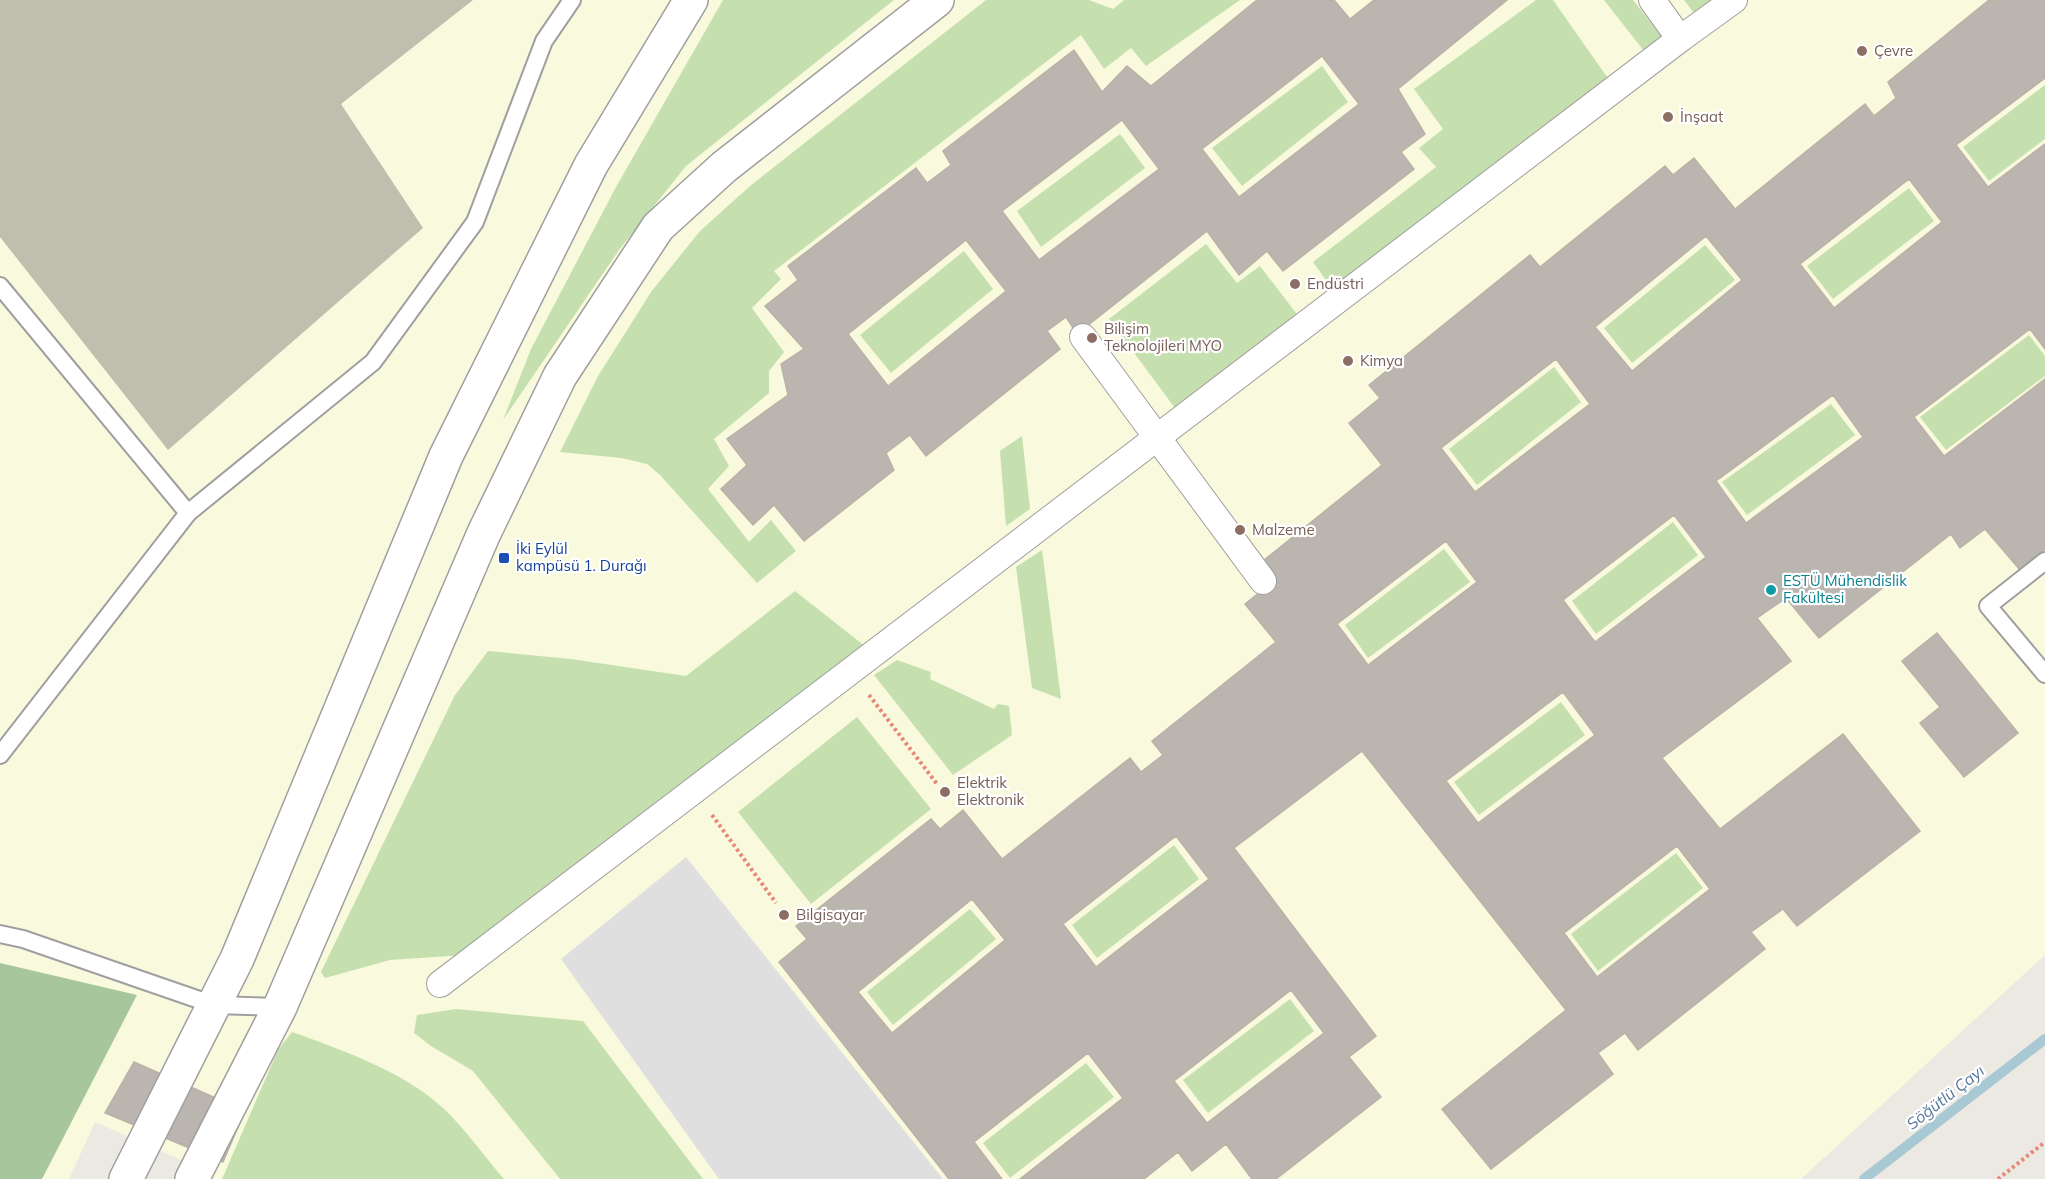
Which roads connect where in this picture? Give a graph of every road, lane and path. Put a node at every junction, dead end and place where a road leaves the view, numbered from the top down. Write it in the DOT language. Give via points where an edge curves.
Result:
graph roads {
  1 [pos="572,0"];
  2 [pos="691,0"];
  3 [pos="936,0"];
  4 [pos="1652,0"];
  5 [pos="1734,0"];
  6 [pos="1680,39"];
  7 [pos="0,286"];
  8 [pos="1083,337"];
  9 [pos="1156,438"];
  10 [pos="188,513"];
  11 [pos="2045,561"];
  12 [pos="1263,580"];
  13 [pos="850,671"];
  14 [pos="2045,674"];
  15 [pos="0,755"];
  16 [pos="938,784"];
  17 [pos="694,790"];
  18 [pos="776,903"];
  19 [pos="0,934"];
  20 [pos="440,984"];
  21 [pos="214,1005"];
  22 [pos="280,1007"];
  23 [pos="2045,1142"];
  24 [pos="126,1179"];
  25 [pos="192,1179"];
  26 [pos="1998,1179"];
  1 -- 10 [label="lane" via="543,41 475,222 373,362"];
  2 -- 21 [label="street" via="591,165 446,456"];
  3 -- 22 [label="street" via="724,167 658,227 566,366 484,533"];
  4 -- 6 [label="street"];
  5 -- 6 [label="street"];
  6 -- 9 [label="street"];
  7 -- 10 [label="lane"];
  8 -- 9 [label="street"];
  9 -- 12 [label="street"];
  9 -- 13 [label="street"];
  10 -- 15 [label="lane"];
  11 -- 14 [label="lane" via="1988,606"];
  13 -- 16 [label="path"];
  13 -- 17 [label="street"];
  17 -- 18 [label="path"];
  17 -- 20 [label="street"];
  19 -- 21 [label="lane"];
  21 -- 22 [label="lane"];
  21 -- 24 [label="street"];
  22 -- 25 [label="street"];
  23 -- 26 [label="path"];
}
